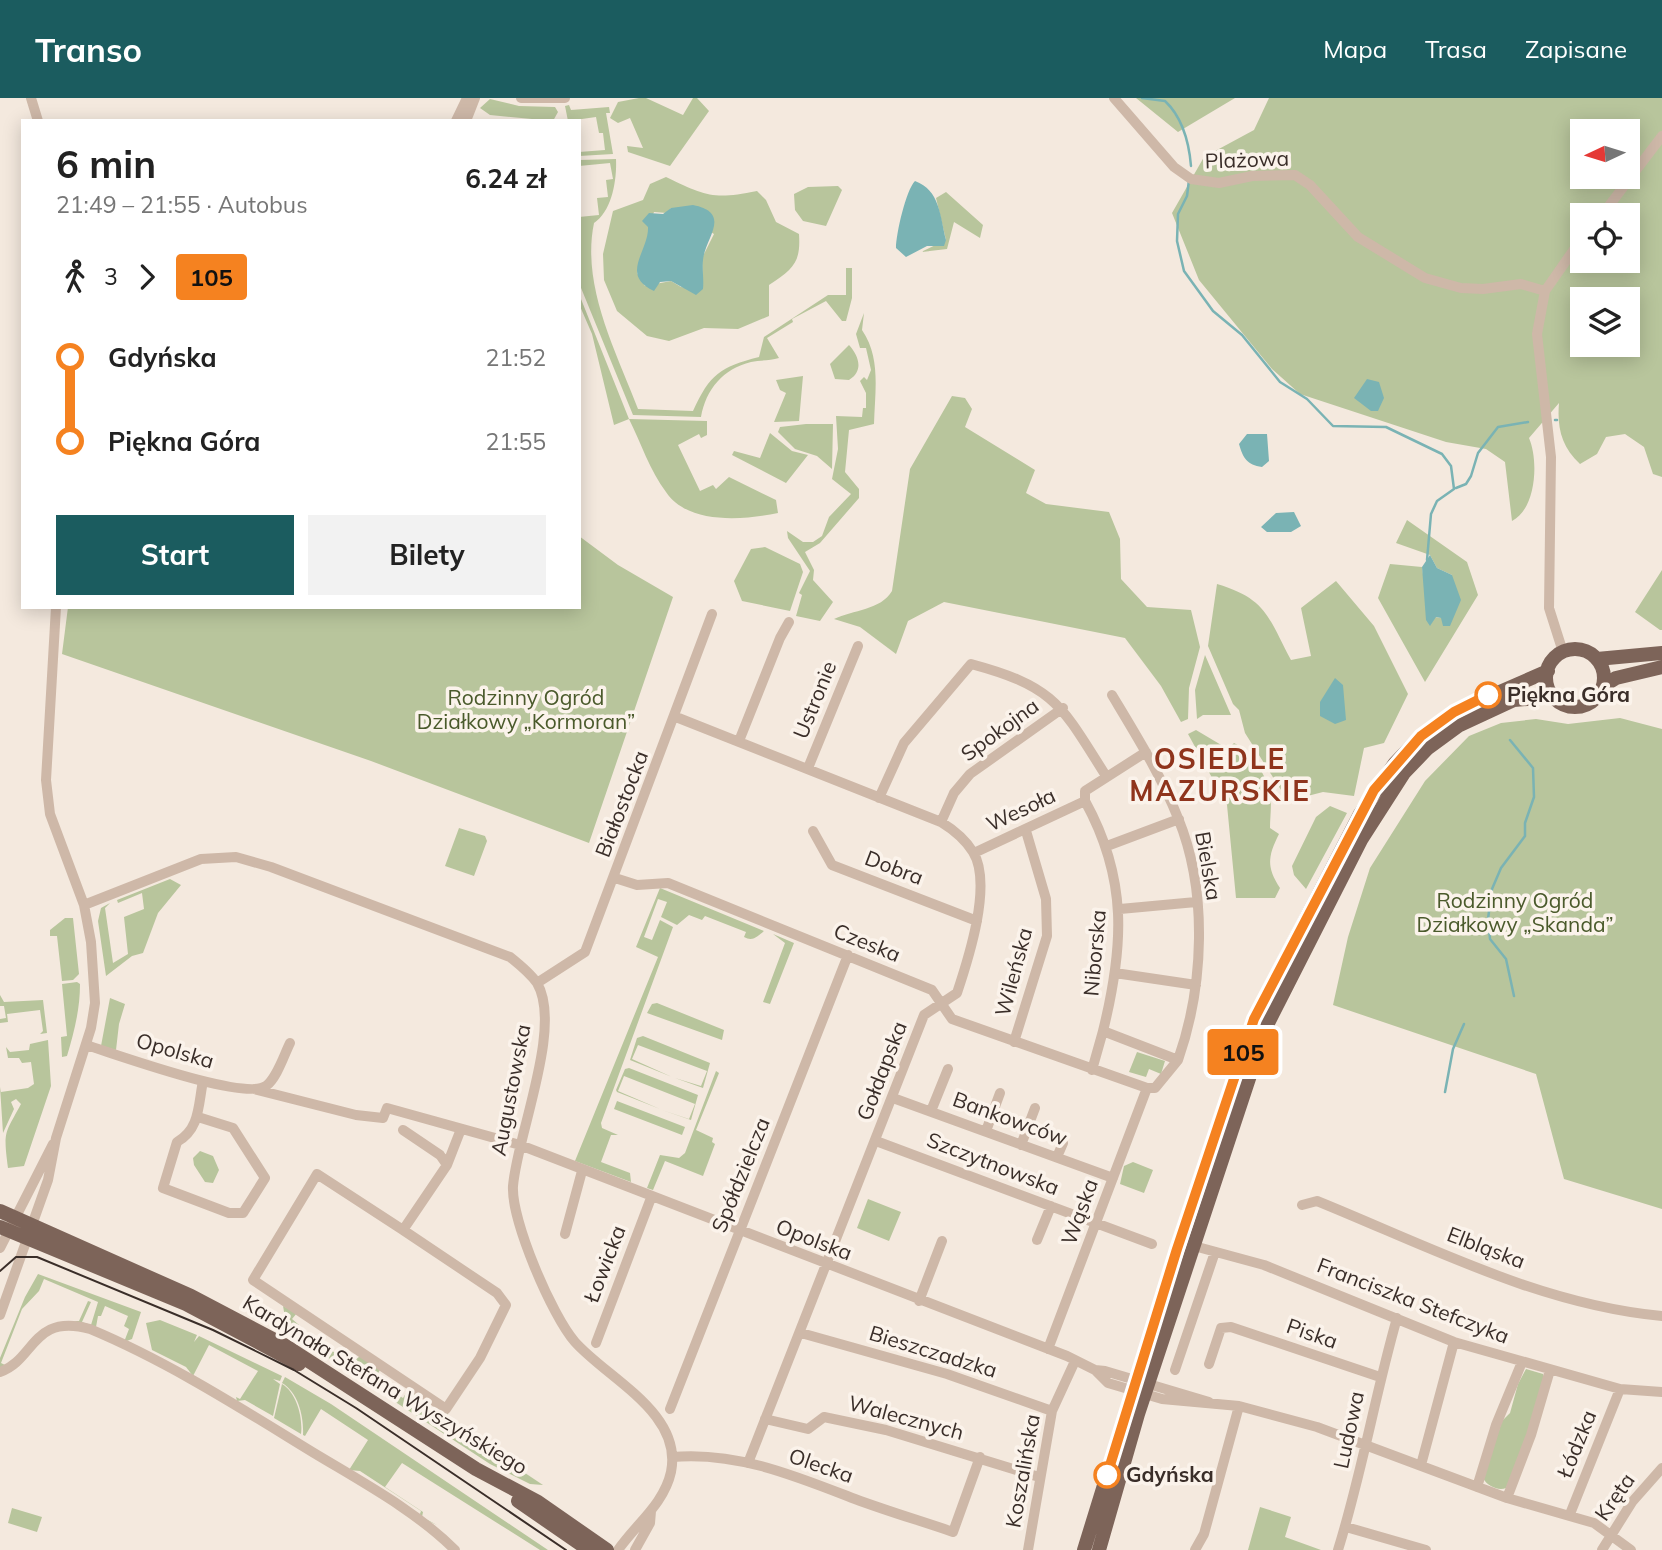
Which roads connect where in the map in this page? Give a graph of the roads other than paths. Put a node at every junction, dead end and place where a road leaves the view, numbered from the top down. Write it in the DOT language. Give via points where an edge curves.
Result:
graph roads {
  1 [pos="31,98"];
  2 [pos="467,98"];
  3 [pos="475,98"];
  4 [pos="521,98"];
  5 [pos="565,98"];
  6 [pos="1114,98"];
  7 [pos="37,119"];
  8 [pos="457,119"];
  9 [pos="467,119"];
  10 [pos="1662,136"];
  11 [pos="1611,203"];
  12 [pos="1570,256"];
  13 [pos="1545,291"];
  14 [pos="56,609"];
  15 [pos="712,614"];
  16 [pos="789,622"];
  17 [pos="858,646"];
  18 [pos="1563,652"];
  19 [pos="1662,653"];
  20 [pos="1597,659"];
  21 [pos="1662,667"];
  22 [pos="1548,671"];
  23 [pos="1603,686"];
  24 [pos="1112,695"];
  25 [pos="1554,697"];
  26 [pos="1063,708"];
  27 [pos="676,717"];
  28 [pos="739,741"];
  29 [pos="1146,752"];
  30 [pos="808,768"];
  31 [pos="1106,776"];
  32 [pos="879,798"];
  33 [pos="1085,801"];
  34 [pos="1179,819"];
  35 [pos="941,822"];
  36 [pos="813,831"];
  37 [pos="1026,831"];
  38 [pos="1107,846"];
  39 [pos="974,853"];
  40 [pos="615,878"];
  41 [pos="1196,902"];
  42 [pos="84,905"];
  43 [pos="1120,909"];
  44 [pos="977,920"];
  45 [pos="848,955"];
  46 [pos="1115,973"];
  47 [pos="537,983"];
  48 [pos="1196,985"];
  49 [pos="940,1004"];
  50 [pos="1103,1031"];
  51 [pos="1014,1042"];
  52 [pos="290,1043"];
  53 [pos="86,1045"];
  54 [pos="1178,1060"];
  55 [pos="948,1069"];
  56 [pos="1092,1070"];
  57 [pos="203,1081"];
  58 [pos="1238,1087"];
  59 [pos="1147,1088"];
  60 [pos="254,1089"];
  61 [pos="1000,1093"];
  62 [pos="893,1098"];
  63 [pos="1035,1108"];
  64 [pos="931,1111"];
  65 [pos="198,1117"];
  66 [pos="461,1129"];
  67 [pos="403,1130"];
  68 [pos="986,1131"];
  69 [pos="57,1138"];
  70 [pos="876,1141"];
  71 [pos="1063,1143"];
  72 [pos="520,1145"];
  73 [pos="1021,1145"];
  74 [pos="1057,1157"];
  75 [pos="447,1166"];
  76 [pos="582,1171"];
  77 [pos="1113,1178"];
  78 [pos="651,1198"];
  79 [pos="1302,1205"];
  80 [pos="1051,1206"];
  81 [pos="0,1211"];
  82 [pos="18,1217"];
  83 [pos="34,1224"];
  84 [pos="1097,1224"];
  85 [pos="5,1229"];
  86 [pos="403,1230"];
  87 [pos="739,1232"];
  88 [pos="565,1234"];
  89 [pos="29,1239"];
  90 [pos="1037,1240"];
  91 [pos="942,1241"];
  92 [pos="1152,1244"];
  93 [pos="1194,1246"];
  94 [pos="0,1248"];
  95 [pos="1214,1252"];
  96 [pos="825,1264"];
  97 [pos="919,1301"];
  98 [pos="0,1315"];
  99 [pos="1662,1316"];
  100 [pos="1397,1318"];
  101 [pos="801,1333"];
  102 [pos="1454,1342"];
  103 [pos="596,1343"];
  104 [pos="1048,1349"];
  105 [pos="1075,1361"];
  106 [pos="1522,1362"];
  107 [pos="1209,1364"];
  108 [pos="1175,1370"];
  109 [pos="1550,1370"];
  110 [pos="0,1372"];
  111 [pos="1380,1377"];
  112 [pos="1140,1387"];
  113 [pos="1620,1389"];
  114 [pos="1662,1392"];
  115 [pos="1239,1406"];
  116 [pos="670,1409"];
  117 [pos="1052,1411"];
  118 [pos="765,1419"];
  119 [pos="1367,1446"];
  120 [pos="672,1457"];
  121 [pos="980,1457"];
  122 [pos="748,1463"];
  123 [pos="1421,1465"];
  124 [pos="1662,1468"];
  125 [pos="1040,1477"];
  126 [pos="1477,1487"];
  127 [pos="1507,1498"];
  128 [pos="651,1511"];
  129 [pos="1570,1514"];
  130 [pos="1346,1527"];
  131 [pos="1611,1535"];
  132 [pos="455,1550"];
  133 [pos="589,1550"];
  134 [pos="607,1550"];
  135 [pos="618,1550"];
  136 [pos="635,1550"];
  137 [pos="1028,1550"];
  138 [pos="1084,1550"];
  139 [pos="1099,1550"];
  140 [pos="1195,1550"];
  141 [pos="1338,1550"];
  142 [pos="1426,1550"];
  143 [pos="1602,1550"];
  144 [pos="1631,1550"];
  1 -- 7 [label="street"];
  2 -- 8 [label="street"];
  3 -- 9 [label="street"];
  4 -- 5 [label="street"];
  6 -- 13 [label="street, Plażowa" via="1174,167 1191,179 1219,183 1252,176 1295,175 1310,185 1345,227 1425,278 1461,288 1521,284"];
  10 -- 11 [label="street"];
  12 -- 13 [label="street"];
  13 -- 18 [label="street" via="1537,334 1551,457 1549,608"];
  14 -- 42 [label="street" via="46,780 50,814"];
  15 -- 27 [label="street, Białostocka"];
  16 -- 28 [label="street"];
  17 -- 30 [label="street, Ustronie"];
  18 -- 20 [label="main road" via="1584,650"];
  18 -- 22 [label="main road"];
  19 -- 20 [label="main road"];
  20 -- 23 [label="main road" via="1604,674"];
  21 -- 23 [label="main road" via="1616,678"];
  22 -- 25 [label="main road"];
  22 -- 58 [label="main road" via="1454,712 1421,736 1388,772 1360,814 1254,1019"];
  23 -- 25 [label="main road" via="1595,699 1582,706 1567,705"];
  24 -- 29 [label="street, Bielska"];
  25 -- 58 [label="main road" via="1514,700 1490,709 1458,726 1404,773 1377,811"];
  26 -- 31 [label="street"];
  26 -- 32 [label="street" via="1040,689 971,664 904,743"];
  26 -- 35 [label="street, Spokojna" via="970,774 954,793"];
  27 -- 28 [label="street"];
  27 -- 40 [label="street, Białostocka"];
  28 -- 30 [label="street"];
  29 -- 31 [label="street, Wesoła"];
  29 -- 34 [label="street, Bielska"];
  30 -- 32 [label="street"];
  31 -- 33 [label="street, Wesoła" via="1085,791"];
  32 -- 35 [label="street"];
  33 -- 37 [label="street, Wesoła"];
  33 -- 38 [label="street, Niborska"];
  34 -- 38 [label="street"];
  34 -- 41 [label="street, Bielska"];
  35 -- 39 [label="street" via="958,833"];
  36 -- 44 [label="street, Dobra" via="832,865"];
  37 -- 39 [label="street, Wesoła"];
  37 -- 51 [label="street, Wileńska" via="1046,899 1047,936"];
  38 -- 43 [label="street, Niborska"];
  39 -- 44 [label="street, Gołdapska" via="978,864"];
  40 -- 45 [label="street, Czeska" via="636,885 668,883"];
  40 -- 47 [label="street, Białostocka" via="585,953"];
  41 -- 43 [label="street"];
  41 -- 48 [label="street, Bielska"];
  42 -- 47 [label="street" via="201,859 236,857 510,957"];
  42 -- 53 [label="street" via="95,990"];
  43 -- 46 [label="street, Niborska"];
  44 -- 49 [label="street, Gołdapska" via="957,993"];
  45 -- 49 [label="street, Czeska" via="932,990"];
  45 -- 87 [label="street, Spółdzielcza"];
  46 -- 48 [label="street"];
  46 -- 50 [label="street, Niborska"];
  47 -- 72 [label="street, Augustowska" via="544,1007 544,1043"];
  48 -- 54 [label="street, Bielska"];
  49 -- 51 [label="street, Czeska" via="952,1018"];
  49 -- 62 [label="street, Gołdapska" via="924,1015"];
  50 -- 54 [label="street"];
  50 -- 56 [label="street, Niborska"];
  51 -- 56 [label="street, Czeska"];
  52 -- 60 [label="street" via="271,1080"];
  53 -- 57 [label="street, Opolska"];
  53 -- 69 [label="street"];
  54 -- 59 [label="street" via="1155,1088"];
  55 -- 64 [label="street"];
  56 -- 59 [label="street, Czeska"];
  57 -- 60 [label="street, Opolska"];
  57 -- 65 [label="street"];
  58 -- 93 [label="main road"];
  58 -- 112 [label="main road"];
  59 -- 77 [label="street, Wąska"];
  60 -- 66 [label="street, Opolska" via="356,1115 383,1118 387,1108"];
  61 -- 68 [label="street"];
  62 -- 64 [label="street, Bankowców"];
  62 -- 70 [label="street, Gołdapska"];
  63 -- 73 [label="street"];
  64 -- 68 [label="street, Bankowców"];
  65 -- 65 [label="street" via="190,1134 177,1142 163,1188 229,1213 243,1213 265,1178 233,1128"];
  66 -- 72 [label="street"];
  66 -- 75 [label="street"];
  67 -- 75 [label="street" via="440,1155"];
  68 -- 73 [label="street, Bankowców"];
  69 -- 82 [label="street"];
  69 -- 83 [label="street"];
  70 -- 80 [label="street, Szczytnowska"];
  70 -- 96 [label="street, Gołdapska"];
  71 -- 74 [label="street"];
  72 -- 76 [label="street, Opolska"];
  72 -- 120 [label="street, Augustowska" via="514,1212 558,1317 576,1343 659,1419"];
  73 -- 74 [label="street, Bankowców"];
  74 -- 77 [label="street, Bankowców"];
  75 -- 86 [label="street"];
  76 -- 78 [label="street, Opolska"];
  76 -- 88 [label="street"];
  77 -- 84 [label="street, Wąska"];
  78 -- 87 [label="street, Opolska"];
  78 -- 103 [label="street, Łowicka"];
  79 -- 99 [label="street, Elbląska" via="1317,1201 1562,1297 1624,1313"];
  80 -- 84 [label="street, Szczytnowska"];
  80 -- 90 [label="street"];
  81 -- 82 [label="main road, Kardynała Stefana Wyszyńskiego"];
  82 -- 83 [label="main road, Kardynała Stefana Wyszyńskiego"];
  82 -- 85 [label="street"];
  83 -- 89 [label="street"];
  83 -- 134 [label="main road, Kardynała Stefana Wyszyńskiego" via="197,1299 284,1345 476,1469 538,1502"];
  84 -- 92 [label="street, Szczytnowska"];
  84 -- 104 [label="street, Wąska"];
  85 -- 89 [label="main road, Kardynała Stefana Wyszyńskiego"];
  85 -- 94 [label="street"];
  86 -- 86 [label="street, Kardynała Stefana Wyszyńskiego" via="497,1293 506,1305 495,1332 446,1409 253,1280 317,1174"];
  87 -- 96 [label="street, Opolska"];
  87 -- 116 [label="street, Spółdzielcza"];
  89 -- 98 [label="street"];
  89 -- 133 [label="main road, Kardynała Stefana Wyszyńskiego" via="186,1304 312,1371"];
  91 -- 97 [label="street"];
  93 -- 95 [label="street, Franciszka Stefczyka"];
  93 -- 112 [label="main road"];
  95 -- 100 [label="street, Franciszka Stefczyka" via="1264,1265"];
  95 -- 108 [label="street"];
  96 -- 97 [label="street, Opolska"];
  96 -- 101 [label="street, Gołdapska"];
  97 -- 104 [label="street, Opolska"];
  100 -- 102 [label="street, Franciszka Stefczyka"];
  100 -- 111 [label="street, Ludowa"];
  101 -- 117 [label="street, Bieszczadzka" via="947,1374"];
  101 -- 118 [label="street, Gołdapska"];
  102 -- 106 [label="street, Franciszka Stefczyka"];
  102 -- 123 [label="street"];
  104 -- 105 [label="street, Opolska"];
  105 -- 112 [label="street, Opolska"];
  105 -- 117 [label="street, Koszalińska"];
  106 -- 109 [label="street, Franciszka Stefczyka"];
  106 -- 126 [label="street"];
  107 -- 111 [label="street, Piska" via="1221,1328 1231,1327"];
  109 -- 113 [label="street, Franciszka Stefczyka"];
  109 -- 127 [label="street"];
  110 -- 132 [label="street" via="11,1368 46,1332 90,1329 254,1416 369,1487"];
  111 -- 119 [label="street, Ludowa"];
  112 -- 115 [label="street" via="1173,1401"];
  112 -- 138 [label="main road"];
  112 -- 139 [label="main road"];
  113 -- 114 [label="street, Franciszka Stefczyka"];
  113 -- 129 [label="street, Łódzka"];
  115 -- 119 [label="street"];
  115 -- 140 [label="street" via="1204,1534"];
  117 -- 125 [label="street, Koszalińska"];
  118 -- 121 [label="street, Walecznych" via="808,1429 824,1417"];
  118 -- 122 [label="street, Gołdapska"];
  119 -- 123 [label="street"];
  119 -- 130 [label="street, Ludowa"];
  120 -- 122 [label="street, Olecka" via="719,1455"];
  120 -- 128 [label="street" via="667,1483"];
  121 -- 122 [label="street, Olecka" via="953,1532"];
  121 -- 125 [label="street, Walecznych"];
  123 -- 126 [label="street"];
  124 -- 131 [label="street, Kręta"];
  125 -- 137 [label="street, Koszalińska"];
  126 -- 127 [label="street"];
  127 -- 129 [label="street"];
  128 -- 135 [label="street"];
  128 -- 136 [label="street" via="650,1523"];
  129 -- 131 [label="street"];
  130 -- 141 [label="street, Ludowa"];
  130 -- 142 [label="street"];
  131 -- 143 [label="street, Kręta"];
  131 -- 144 [label="street"];
}
